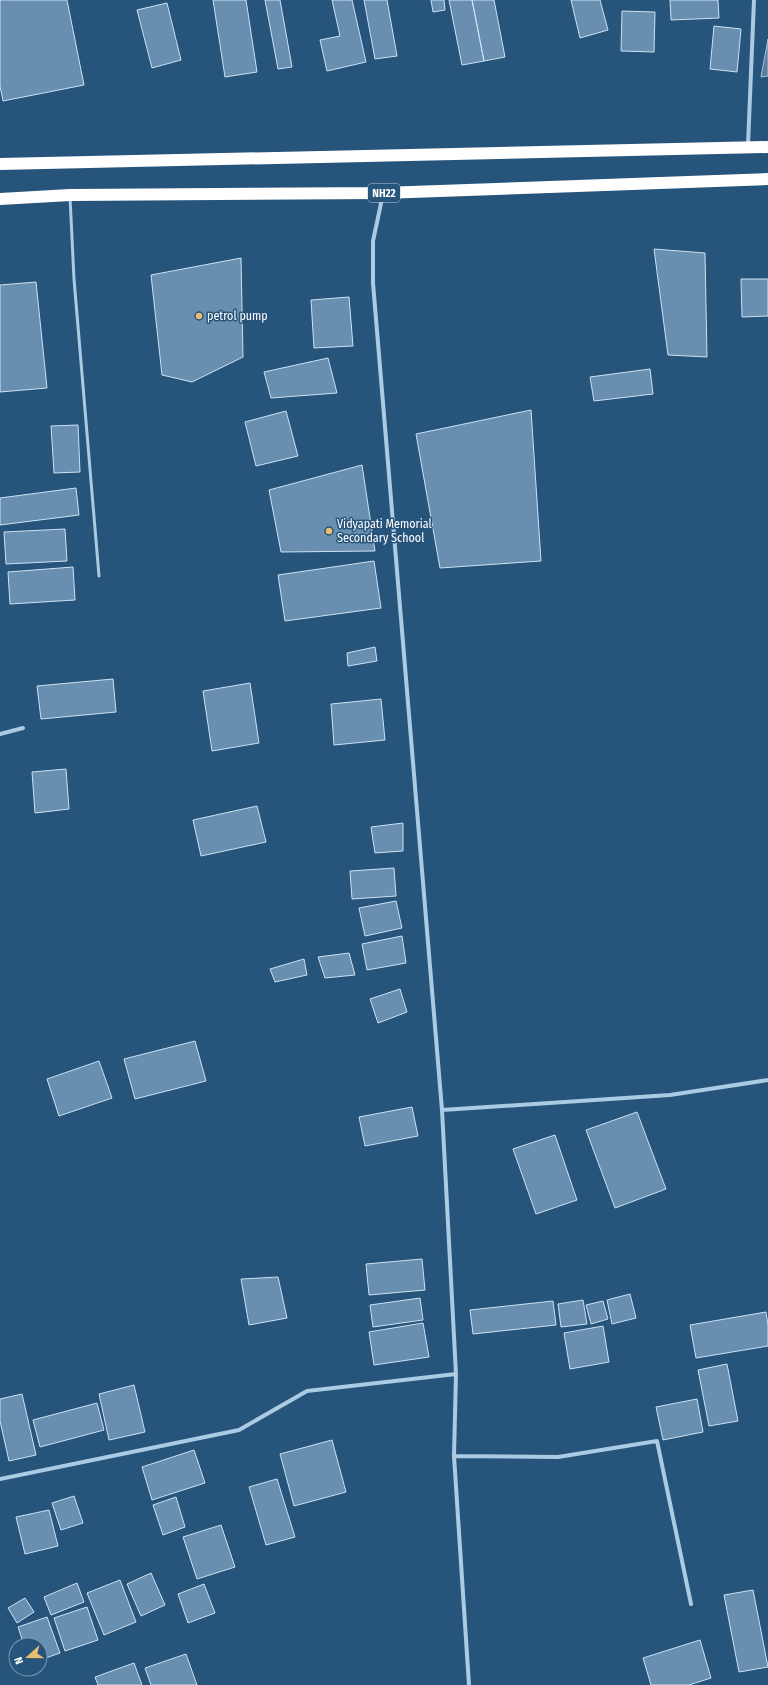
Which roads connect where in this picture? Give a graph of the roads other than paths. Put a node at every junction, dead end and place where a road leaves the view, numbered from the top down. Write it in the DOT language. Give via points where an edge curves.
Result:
graph roads {
  1 [pos="754,0"];
  2 [pos="768,147"];
  3 [pos="748,148"];
  4 [pos="0,164"];
  5 [pos="768,179"];
  6 [pos="383,193"];
  7 [pos="70,195"];
  8 [pos="0,199"];
  9 [pos="99,576"];
  10 [pos="23,728"];
  11 [pos="0,734"];
  12 [pos="768,1080"];
  13 [pos="442,1110"];
  14 [pos="456,1374"];
  15 [pos="454,1456"];
  16 [pos="0,1479"];
  17 [pos="691,1604"];
  18 [pos="469,1685"];
  1 -- 3 [label="street"];
  2 -- 3 [label="highway"];
  3 -- 4 [label="highway"];
  5 -- 6 [label="highway, NH22"];
  6 -- 7 [label="highway, NH22"];
  6 -- 13 [label="street" via="373,241 373,283"];
  7 -- 8 [label="highway, NH22"];
  7 -- 9 [label="lane" via="74,279"];
  10 -- 11 [label="street"];
  12 -- 13 [label="street" via="670,1095"];
  13 -- 14 [label="street"];
  14 -- 15 [label="street"];
  14 -- 16 [label="street" via="307,1391 240,1430"];
  15 -- 17 [label="street" via="558,1457 656,1441"];
  15 -- 18 [label="street"];
}
